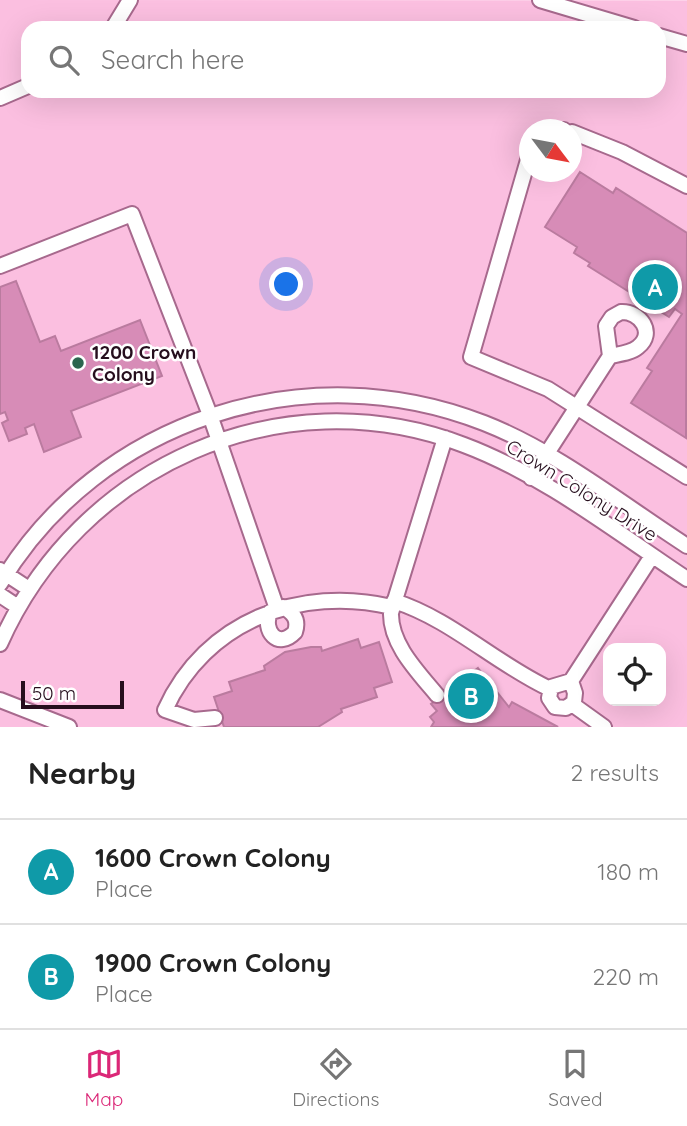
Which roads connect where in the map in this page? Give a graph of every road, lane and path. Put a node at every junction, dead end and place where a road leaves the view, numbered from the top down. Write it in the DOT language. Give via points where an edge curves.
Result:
graph roads {
  1 [pos="131,0"];
  2 [pos="540,0"];
  3 [pos="118,21"];
  4 [pos="610,21"];
  5 [pos="666,38"];
  6 [pos="687,44"];
  7 [pos="21,89"];
  8 [pos="0,98"];
  9 [pos="582,136"];
  10 [pos="522,182"];
  11 [pos="687,186"];
  12 [pos="0,266"];
  13 [pos="610,356"];
  14 [pos="578,406"];
  15 [pos="210,415"];
  16 [pos="445,438"];
  17 [pos="219,442"];
  18 [pos="546,455"];
  19 [pos="687,477"];
  20 [pos="531,478"];
  21 [pos="687,546"];
  22 [pos="652,556"];
  23 [pos="2,576"];
  24 [pos="687,579"];
  25 [pos="29,589"];
  26 [pos="0,595"];
  27 [pos="393,604"];
  28 [pos="18,607"];
  29 [pos="277,610"];
  30 [pos="0,644"];
  31 [pos="571,681"];
  32 [pos="550,689"];
  33 [pos="437,695"];
  34 [pos="0,700"];
  35 [pos="572,704"];
  36 [pos="215,718"];
  37 [pos="69,727"];
  38 [pos="604,727"];
  1 -- 3 [label="street"];
  2 -- 4 [label="street"];
  5 -- 6 [label="street"];
  7 -- 8 [label="street"];
  9 -- 11 [label="street"];
  10 -- 14 [label="street" via="471,357 521,375"];
  12 -- 15 [label="street" via="132,215"];
  13 -- 14 [label="street"];
  14 -- 18 [label="street"];
  14 -- 19 [label="street"];
  15 -- 17 [label="street"];
  15 -- 18 [label="street, Crown Colony Drive" via="290,396 370,395 474,419"];
  15 -- 23 [label="street, Crown Colony Drive" via="147,442 100,473 52,516"];
  16 -- 17 [label="street, Crown Colony Drive" via="380,424 318,422 267,428"];
  16 -- 20 [label="street, Crown Colony Drive"];
  16 -- 27 [label="street"];
  17 -- 25 [label="street, Crown Colony Drive" via="160,467 117,495 62,545"];
  17 -- 29 [label="street"];
  18 -- 20 [label="street"];
  18 -- 21 [label="street, Crown Colony Drive"];
  20 -- 22 [label="street, Crown Colony Drive"];
  22 -- 24 [label="street, Crown Colony Drive"];
  22 -- 31 [label="street"];
  23 -- 25 [label="street"];
  25 -- 28 [label="street, Crown Colony Drive"];
  26 -- 28 [label="street"];
  27 -- 29 [label="street" via="333,599"];
  27 -- 32 [label="street" via="428,615"];
  27 -- 33 [label="street" via="392,625 404,651"];
  28 -- 30 [label="street, Crown Colony Drive"];
  29 -- 36 [label="street" via="244,623 214,644 183,678 165,710 194,720"];
  31 -- 32 [label="street"];
  31 -- 35 [label="street" via="576,695"];
  32 -- 35 [label="street" via="555,706"];
  34 -- 37 [label="street"];
  35 -- 38 [label="street"];
}
